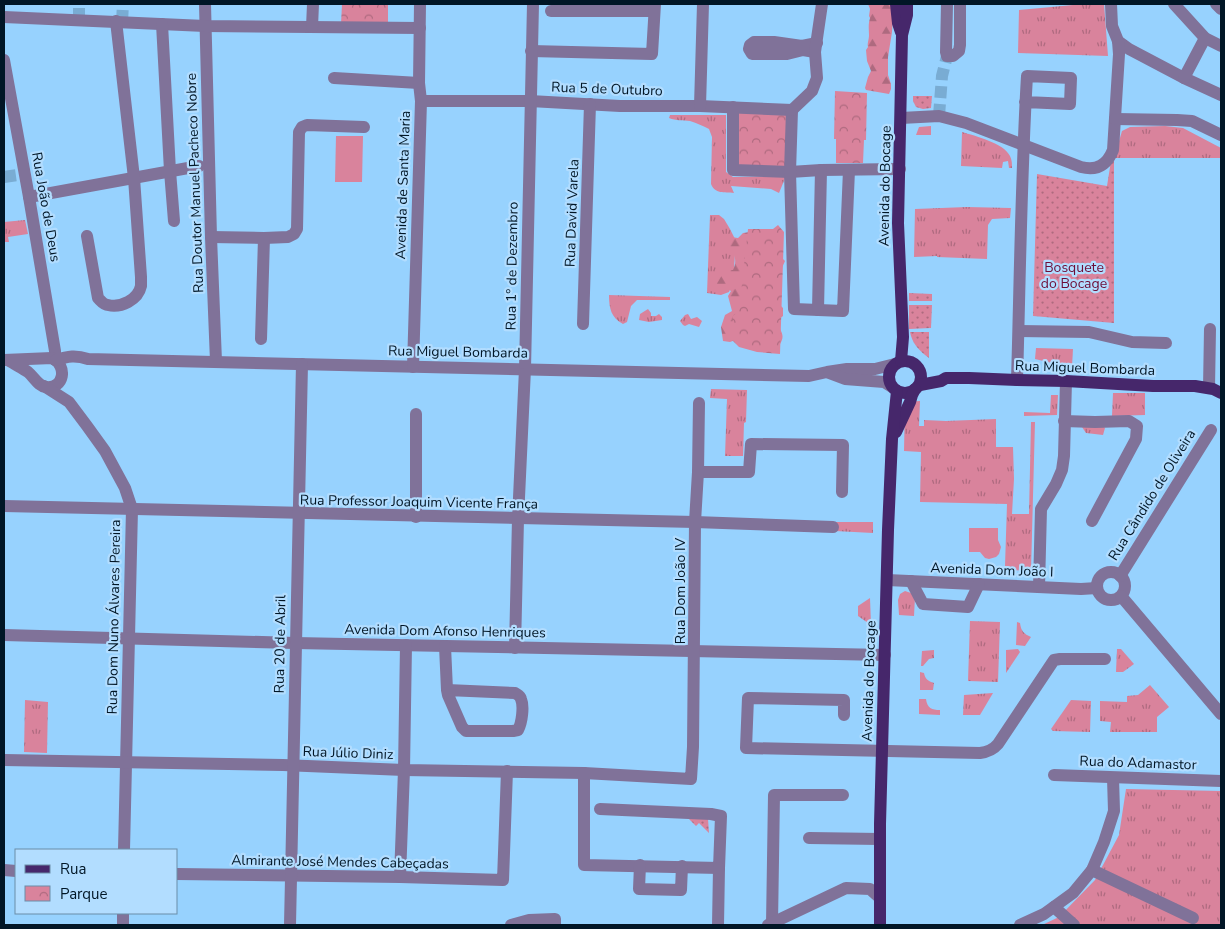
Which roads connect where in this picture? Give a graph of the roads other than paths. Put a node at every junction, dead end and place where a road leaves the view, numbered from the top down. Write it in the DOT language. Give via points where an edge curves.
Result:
graph roads {
  1 [pos="205,4"];
  2 [pos="313,4"];
  3 [pos="420,4"];
  4 [pos="533,4"];
  5 [pos="703,4"];
  6 [pos="822,4"];
  7 [pos="896,4"];
  8 [pos="907,4"];
  9 [pos="947,4"];
  10 [pos="960,4"];
  11 [pos="1111,4"];
  12 [pos="1174,4"];
  13 [pos="1216,4"];
  14 [pos="654,8"];
  15 [pos="1221,9"];
  16 [pos="551,11"];
  17 [pos="4,16"];
  18 [pos="116,21"];
  19 [pos="162,24"];
  20 [pos="206,26"];
  21 [pos="312,27"];
  22 [pos="420,28"];
  23 [pos="902,35"];
  24 [pos="1205,38"];
  25 [pos="1118,40"];
  26 [pos="1221,46"];
  27 [pos="531,51"];
  28 [pos="1143,56"];
  29 [pos="4,60"];
  30 [pos="1118,70"];
  31 [pos="334,78"];
  32 [pos="1184,78"];
  33 [pos="419,83"];
  34 [pos="1221,96"];
  35 [pos="421,100"];
  36 [pos="530,101"];
  37 [pos="1025,102"];
  38 [pos="590,104"];
  39 [pos="700,106"];
  40 [pos="733,107"];
  41 [pos="792,110"];
  42 [pos="901,118"];
  43 [pos="1115,119"];
  44 [pos="364,126"];
  45 [pos="1221,136"];
  46 [pos="1024,145"];
  47 [pos="199,166"];
  48 [pos="822,170"];
  49 [pos="849,170"];
  50 [pos="900,170"];
  51 [pos="170,171"];
  52 [pos="790,172"];
  53 [pos="134,178"];
  54 [pos="29,197"];
  55 [pos="174,221"];
  56 [pos="87,236"];
  57 [pos="211,237"];
  58 [pos="264,238"];
  59 [pos="818,310"];
  60 [pos="583,324"];
  61 [pos="1210,329"];
  62 [pos="1019,331"];
  63 [pos="261,339"];
  64 [pos="1166,343"];
  65 [pos="88,359"];
  66 [pos="6,360"];
  67 [pos="51,360"];
  68 [pos="216,361"];
  69 [pos="302,364"];
  70 [pos="413,366"];
  71 [pos="525,369"];
  72 [pos="827,372"];
  73 [pos="911,372"];
  74 [pos="62,375"];
  75 [pos="1017,380"];
  76 [pos="1066,381"];
  77 [pos="39,382"];
  78 [pos="1209,388"];
  79 [pos="895,389"];
  80 [pos="1221,393"];
  81 [pos="69,402"];
  82 [pos="699,404"];
  83 [pos="416,414"];
  84 [pos="1064,421"];
  85 [pos="1211,430"];
  86 [pos="892,438"];
  87 [pos="698,472"];
  88 [pos="842,492"];
  89 [pos="4,506"];
  90 [pos="132,509"];
  91 [pos="298,514"];
  92 [pos="416,517"];
  93 [pos="518,519"];
  94 [pos="695,522"];
  95 [pos="1092,522"];
  96 [pos="833,527"];
  97 [pos="1120,576"];
  98 [pos="887,580"];
  99 [pos="911,581"];
  100 [pos="978,584"];
  101 [pos="1039,587"];
  102 [pos="1097,588"];
  103 [pos="1121,596"];
  104 [pos="4,635"];
  105 [pos="129,638"];
  106 [pos="295,643"];
  107 [pos="406,645"];
  108 [pos="446,646"];
  109 [pos="515,648"];
  110 [pos="694,652"];
  111 [pos="885,655"];
  112 [pos="1105,659"];
  113 [pos="447,690"];
  114 [pos="1221,714"];
  115 [pos="844,715"];
  116 [pos="882,750"];
  117 [pos="4,760"];
  118 [pos="126,763"];
  119 [pos="293,766"];
  120 [pos="404,770"];
  121 [pos="507,772"];
  122 [pos="584,773"];
  123 [pos="1054,775"];
  124 [pos="1113,778"];
  125 [pos="691,779"];
  126 [pos="1221,781"];
  127 [pos="843,795"];
  128 [pos="600,809"];
  129 [pos="809,838"];
  130 [pos="880,839"];
  131 [pos="124,849"];
  132 [pos="640,865"];
  133 [pos="682,866"];
  134 [pos="719,868"];
  135 [pos="1092,870"];
  136 [pos="178,874"];
  137 [pos="290,875"];
  138 [pos="400,877"];
  139 [pos="880,898"];
  140 [pos="1054,907"];
  141 [pos="1193,918"];
  142 [pos="770,924"];
  143 [pos="290,925"];
  144 [pos="511,925"];
  145 [pos="555,925"];
  146 [pos="718,925"];
  147 [pos="880,925"];
  148 [pos="1020,925"];
  149 [pos="1074,925"];
  1 -- 20 [label="street, Rua Doutor Manuel Pacheco Nobre"];
  2 -- 21 [label="street"];
  3 -- 22 [label="street, Avenida de Santa Maria"];
  4 -- 27 [label="street, Rua 1º de Dezembro"];
  5 -- 39 [label="street"];
  6 -- 41 [label="street" via="816,48 817,78 812,91"];
  7 -- 23 [label="main road, Avenida do Bocage"];
  8 -- 23 [label="main road, Avenida do Bocage"];
  9 -- 10 [label="street" via="948,56 959,51"];
  11 -- 25 [label="street" via="1112,26"];
  12 -- 24 [label="street"];
  13 -- 15 [label="street"];
  14 -- 16 [label="street"];
  14 -- 27 [label="street" via="652,54"];
  17 -- 18 [label="street"];
  18 -- 19 [label="street"];
  18 -- 53 [label="street"];
  19 -- 20 [label="street"];
  19 -- 51 [label="street"];
  20 -- 21 [label="street"];
  20 -- 57 [label="street, Rua Doutor Manuel Pacheco Nobre"];
  21 -- 22 [label="street"];
  22 -- 33 [label="street, Avenida de Santa Maria"];
  23 -- 42 [label="main road, Avenida do Bocage"];
  24 -- 26 [label="street"];
  24 -- 32 [label="street"];
  25 -- 28 [label="street"];
  25 -- 30 [label="street"];
  27 -- 36 [label="street, Rua 1º de Dezembro"];
  28 -- 30 [label="street"];
  28 -- 32 [label="street"];
  29 -- 54 [label="street, Rua João de Deus"];
  30 -- 43 [label="street"];
  31 -- 33 [label="street"];
  32 -- 34 [label="street"];
  33 -- 35 [label="street, Avenida de Santa Maria"];
  35 -- 36 [label="street, Rua 5 de Outubro"];
  35 -- 70 [label="street, Avenida de Santa Maria"];
  36 -- 38 [label="street, Rua 5 de Outubro"];
  36 -- 71 [label="street, Rua 1º de Dezembro"];
  37 -- 46 [label="street"];
  38 -- 39 [label="street, Rua 5 de Outubro"];
  38 -- 60 [label="street, Rua David Varela"];
  39 -- 40 [label="street, Rua 5 de Outubro"];
  40 -- 41 [label="street, Rua 5 de Outubro"];
  40 -- 52 [label="street" via="733,170"];
  41 -- 52 [label="street"];
  42 -- 46 [label="street" via="939,116"];
  42 -- 50 [label="main road, Avenida do Bocage"];
  43 -- 45 [label="street" via="1192,122"];
  43 -- 46 [label="street" via="1113,150 1106,162 1097,168 1086,169"];
  44 -- 58 [label="street" via="302,127 299,132 298,229 288,237"];
  46 -- 62 [label="street"];
  47 -- 51 [label="street"];
  48 -- 49 [label="street"];
  48 -- 52 [label="street"];
  48 -- 59 [label="street"];
  49 -- 50 [label="street"];
  49 -- 59 [label="street" via="843,310"];
  50 -- 73 [label="main road, Avenida do Bocage" via="898,223 903,337 912,351"];
  51 -- 53 [label="street"];
  51 -- 55 [label="street"];
  52 -- 59 [label="street" via="794,309"];
  53 -- 54 [label="street"];
  53 -- 56 [label="street" via="141,286 126,304 110,306 98,298"];
  54 -- 67 [label="street, Rua João de Deus" via="55,351"];
  57 -- 58 [label="street"];
  57 -- 68 [label="street, Rua Doutor Manuel Pacheco Nobre"];
  58 -- 63 [label="street"];
  61 -- 78 [label="street"];
  62 -- 64 [label="street" via="1089,332 1132,342"];
  62 -- 75 [label="street"];
  65 -- 67 [label="street, Rua Miguel Bombarda" via="79,356"];
  65 -- 68 [label="street, Rua Miguel Bombarda"];
  65 -- 74 [label="street, Rua Miguel Bombarda" via="74,363"];
  66 -- 67 [label="street, Rua Miguel Bombarda"];
  66 -- 77 [label="street, Rua Miguel Bombarda"];
  67 -- 74 [label="street" via="62,368"];
  67 -- 77 [label="street" via="39,361 34,369"];
  68 -- 69 [label="street, Rua Miguel Bombarda"];
  69 -- 70 [label="street, Rua Miguel Bombarda"];
  69 -- 91 [label="street, Rua 20 de Abril"];
  70 -- 71 [label="street, Rua Miguel Bombarda"];
  71 -- 72 [label="street, Rua Miguel Bombarda" via="810,376"];
  71 -- 93 [label="street, Rua 1º de Dezembro"];
  72 -- 73 [label="street, Rua Miguel Bombarda" via="876,369"];
  72 -- 79 [label="street, Rua Miguel Bombarda" via="845,378 884,382"];
  73 -- 75 [label="main road, Rua Miguel Bombarda" via="941,381 946,378"];
  73 -- 79 [label="main road" via="910,392"];
  73 -- 79 [label="main road, Avenida do Bocage" via="891,369 889,381"];
  73 -- 86 [label="main road, Avenida do Bocage" via="910,402"];
  74 -- 77 [label="street, Rua Miguel Bombarda" via="56,384 48,387"];
  74 -- 81 [label="street, Rua Dom Nuno Álvares Pereira"];
  75 -- 76 [label="main road, Rua Miguel Bombarda"];
  76 -- 78 [label="main road, Rua Miguel Bombarda"];
  76 -- 84 [label="street"];
  77 -- 81 [label="street, Rua Dom Nuno Álvares Pereira"];
  78 -- 80 [label="main road, Rua Miguel Bombarda"];
  79 -- 86 [label="main road, Avenida do Bocage"];
  81 -- 90 [label="street, Rua Dom Nuno Álvares Pereira" via="112,464"];
  82 -- 87 [label="street, Rua Dom João IV"];
  83 -- 92 [label="street"];
  84 -- 95 [label="street" via="1129,420 1137,426 1136,439"];
  84 -- 101 [label="street" via="1062,470 1041,508"];
  85 -- 97 [label="street, Rua Cândido de Oliveira"];
  86 -- 98 [label="main road, Avenida do Bocage"];
  87 -- 88 [label="street" via="749,472 751,444 843,445"];
  87 -- 94 [label="street, Rua Dom João IV"];
  89 -- 90 [label="street, Rua Professor Joaquim Vicente França"];
  90 -- 91 [label="street, Rua Professor Joaquim Vicente França"];
  90 -- 105 [label="street, Rua Dom Nuno Álvares Pereira"];
  91 -- 92 [label="street, Rua Professor Joaquim Vicente França"];
  91 -- 106 [label="street, Rua 20 de Abril"];
  92 -- 93 [label="street, Rua Professor Joaquim Vicente França"];
  93 -- 94 [label="street, Rua Professor Joaquim Vicente França"];
  93 -- 109 [label="street, Rua 1º de Dezembro"];
  94 -- 96 [label="street, Rua Professor Joaquim Vicente França"];
  94 -- 110 [label="street, Rua Dom João IV"];
  97 -- 102 [label="street" via="1114,572 1104,574 1097,582"];
  97 -- 103 [label="street" via="1124,581"];
  98 -- 99 [label="street, Avenida Dom João I"];
  98 -- 111 [label="main road, Avenida do Bocage"];
  99 -- 100 [label="street, Avenida Dom João I"];
  99 -- 100 [label="street" via="923,604 968,608"];
  100 -- 101 [label="street, Avenida Dom João I"];
  101 -- 102 [label="street, Avenida Dom João I"];
  102 -- 103 [label="street" via="1098,593 1108,600"];
  103 -- 114 [label="street"];
  104 -- 105 [label="street, Avenida Dom Afonso Henriques"];
  105 -- 106 [label="street, Avenida Dom Afonso Henriques"];
  105 -- 118 [label="street, Rua Dom Nuno Álvares Pereira"];
  106 -- 107 [label="street, Avenida Dom Afonso Henriques"];
  106 -- 119 [label="street, Rua 20 de Abril"];
  107 -- 108 [label="street, Avenida Dom Afonso Henriques"];
  107 -- 120 [label="street"];
  108 -- 109 [label="street, Avenida Dom Afonso Henriques"];
  108 -- 113 [label="street"];
  109 -- 110 [label="street, Avenida Dom Afonso Henriques"];
  110 -- 111 [label="street, Avenida Dom Afonso Henriques"];
  110 -- 125 [label="street, Rua Dom João IV"];
  111 -- 116 [label="main road, Avenida do Bocage"];
  112 -- 116 [label="street" via="1054,660 993,749 980,753"];
  113 -- 113 [label="street" via="466,731 518,730 522,700 515,693"];
  115 -- 116 [label="street" via="844,700 748,698 746,748"];
  116 -- 130 [label="main road, Avenida do Bocage"];
  117 -- 118 [label="street, Rua Júlio Diniz"];
  118 -- 119 [label="street, Rua Júlio Diniz"];
  118 -- 131 [label="street, Rua Dom Nuno Álvares Pereira"];
  119 -- 120 [label="street, Rua Júlio Diniz"];
  119 -- 137 [label="street, Rua 20 de Abril"];
  120 -- 121 [label="street, Rua Júlio Diniz"];
  120 -- 138 [label="street"];
  121 -- 122 [label="street, Rua Júlio Diniz"];
  121 -- 138 [label="street, Almirante José Mendes Cabeçadas" via="503,880"];
  122 -- 125 [label="street, Rua Júlio Diniz"];
  122 -- 132 [label="street" via="584,865"];
  123 -- 124 [label="street, Rua do Adamastor"];
  124 -- 126 [label="street, Rua do Adamastor"];
  124 -- 135 [label="street" via="1114,811"];
  127 -- 142 [label="street" via="774,795"];
  128 -- 134 [label="street" via="721,816"];
  129 -- 130 [label="street"];
  130 -- 139 [label="main road, Avenida do Bocage"];
  132 -- 133 [label="street"];
  132 -- 133 [label="street" via="639,889 681,890"];
  133 -- 134 [label="street"];
  134 -- 146 [label="street"];
  135 -- 140 [label="street" via="1073,893"];
  135 -- 141 [label="street"];
  136 -- 137 [label="street, Almirante José Mendes Cabeçadas"];
  137 -- 138 [label="street, Almirante José Mendes Cabeçadas"];
  137 -- 143 [label="street, Rua 20 de Abril"];
  139 -- 142 [label="street" via="870,889 846,888"];
  139 -- 147 [label="main road, Avenida do Bocage"];
  140 -- 148 [label="street"];
  140 -- 149 [label="street"];
  144 -- 145 [label="street" via="555,919"];
}
